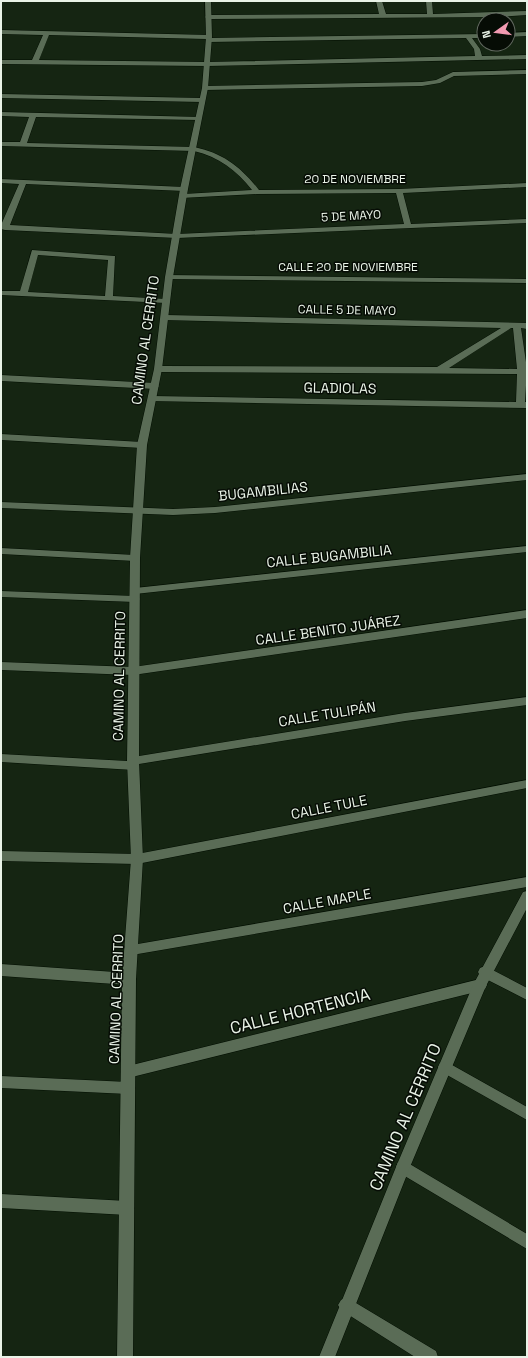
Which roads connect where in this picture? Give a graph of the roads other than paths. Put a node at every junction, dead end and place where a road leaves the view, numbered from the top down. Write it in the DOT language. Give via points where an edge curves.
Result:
graph roads {
  1 [pos="208,1"];
  2 [pos="379,1"];
  3 [pos="429,1"];
  4 [pos="527,14"];
  5 [pos="430,15"];
  6 [pos="383,16"];
  7 [pos="208,17"];
  8 [pos="1,32"];
  9 [pos="47,33"];
  10 [pos="527,34"];
  11 [pos="516,35"];
  12 [pos="476,36"];
  13 [pos="468,37"];
  14 [pos="209,38"];
  15 [pos="527,57"];
  16 [pos="479,59"];
  17 [pos="450,60"];
  18 [pos="1,62"];
  19 [pos="35,62"];
  20 [pos="207,64"];
  21 [pos="527,72"];
  22 [pos="453,74"];
  23 [pos="205,88"];
  24 [pos="1,96"];
  25 [pos="202,100"];
  26 [pos="1,114"];
  27 [pos="33,115"];
  28 [pos="198,118"];
  29 [pos="1,144"];
  30 [pos="24,145"];
  31 [pos="194,149"];
  32 [pos="1,181"];
  33 [pos="23,182"];
  34 [pos="527,185"];
  35 [pos="399,191"];
  36 [pos="184,192"];
  37 [pos="257,192"];
  38 [pos="527,221"];
  39 [pos="408,225"];
  40 [pos="3,228"];
  41 [pos="177,236"];
  42 [pos="169,276"];
  43 [pos="527,281"];
  44 [pos="1,293"];
  45 [pos="23,294"];
  46 [pos="109,298"];
  47 [pos="166,301"];
  48 [pos="166,318"];
  49 [pos="527,326"];
  50 [pos="508,327"];
  51 [pos="517,327"];
  52 [pos="158,369"];
  53 [pos="439,370"];
  54 [pos="524,372"];
  55 [pos="1,378"];
  56 [pos="155,386"];
  57 [pos="152,399"];
  58 [pos="523,405"];
  59 [pos="1,437"];
  60 [pos="142,445"];
  61 [pos="527,477"];
  62 [pos="1,504"];
  63 [pos="139,510"];
  64 [pos="527,549"];
  65 [pos="1,551"];
  66 [pos="135,558"];
  67 [pos="1,594"];
  68 [pos="135,595"];
  69 [pos="527,614"];
  70 [pos="1,666"];
  71 [pos="133,671"];
  72 [pos="527,701"];
  73 [pos="1,758"];
  74 [pos="133,764"];
  75 [pos="527,784"];
  76 [pos="1,856"];
  77 [pos="137,859"];
  78 [pos="527,882"];
  79 [pos="527,897"];
  80 [pos="132,950"];
  81 [pos="1,970"];
  82 [pos="130,979"];
  83 [pos="483,979"];
  84 [pos="527,994"];
  85 [pos="445,1068"];
  86 [pos="128,1072"];
  87 [pos="1,1082"];
  88 [pos="128,1088"];
  89 [pos="527,1114"];
  90 [pos="403,1167"];
  91 [pos="1,1201"];
  92 [pos="127,1208"];
  93 [pos="527,1242"];
  94 [pos="346,1306"];
  95 [pos="125,1357"];
  96 [pos="327,1357"];
  97 [pos="430,1357"];
  1 -- 7 [label="street, CAMINO AL CERRITO"];
  2 -- 6 [label="street"];
  3 -- 5 [label="street"];
  4 -- 5 [label="street"];
  5 -- 6 [label="street"];
  6 -- 7 [label="street"];
  7 -- 14 [label="street, CAMINO AL CERRITO"];
  8 -- 9 [label="street"];
  9 -- 14 [label="street"];
  9 -- 19 [label="street"];
  10 -- 11 [label="street"];
  12 -- 13 [label="street"];
  13 -- 14 [label="street"];
  13 -- 16 [label="street" via="478,49"];
  14 -- 20 [label="street, CAMINO AL CERRITO"];
  15 -- 16 [label="street"];
  16 -- 17 [label="street"];
  17 -- 20 [label="street" via="328,60"];
  17 -- 22 [label="street"];
  18 -- 19 [label="street"];
  19 -- 20 [label="street"];
  20 -- 23 [label="street, CAMINO AL CERRITO"];
  21 -- 22 [label="street"];
  22 -- 23 [label="street" via="438,82 422,84"];
  23 -- 25 [label="street, CAMINO AL CERRITO"];
  24 -- 25 [label="street"];
  25 -- 28 [label="street, CAMINO AL CERRITO"];
  26 -- 27 [label="street"];
  27 -- 28 [label="street"];
  27 -- 30 [label="street"];
  28 -- 31 [label="street, CAMINO AL CERRITO"];
  29 -- 30 [label="street"];
  30 -- 31 [label="street"];
  31 -- 36 [label="street, CAMINO AL CERRITO"];
  31 -- 37 [label="street" via="211,152 226,161 244,176"];
  32 -- 33 [label="street, 20 DE NOVIEMBRE"];
  33 -- 36 [label="street, 20 DE NOVIEMBRE"];
  33 -- 40 [label="street"];
  34 -- 35 [label="street, 20 DE NOVIEMBRE"];
  35 -- 37 [label="street, 20 DE NOVIEMBRE"];
  35 -- 39 [label="street"];
  36 -- 37 [label="street, 20 DE NOVIEMBRE"];
  36 -- 41 [label="street, CAMINO AL CERRITO"];
  38 -- 39 [label="street, 5 DE MAYO"];
  39 -- 41 [label="street, 5 DE MAYO"];
  40 -- 41 [label="street, 5 DE MAYO"];
  41 -- 42 [label="street, CAMINO AL CERRITO"];
  42 -- 43 [label="street, CALLE 20 DE NOVIEMBRE"];
  42 -- 47 [label="street, CAMINO AL CERRITO"];
  44 -- 45 [label="street"];
  45 -- 46 [label="street"];
  45 -- 46 [label="street" via="35,252 112,258"];
  46 -- 47 [label="street"];
  47 -- 48 [label="street, CAMINO AL CERRITO"];
  48 -- 50 [label="street, CALLE 5 DE MAYO"];
  48 -- 52 [label="street, CAMINO AL CERRITO"];
  49 -- 51 [label="street, CALLE 5 DE MAYO"];
  50 -- 51 [label="street, CALLE 5 DE MAYO"];
  50 -- 53 [label="street"];
  51 -- 54 [label="street"];
  52 -- 53 [label="street"];
  52 -- 56 [label="street, CAMINO AL CERRITO"];
  53 -- 54 [label="street"];
  54 -- 58 [label="street"];
  55 -- 56 [label="street"];
  56 -- 57 [label="street, CAMINO AL CERRITO"];
  57 -- 58 [label="street, GLADIOLAS"];
  57 -- 60 [label="street, CAMINO AL CERRITO"];
  59 -- 60 [label="street"];
  60 -- 63 [label="street, CAMINO AL CERRITO"];
  61 -- 63 [label="street, BUGAMBILIAS" via="215,510"];
  62 -- 63 [label="street, BUGAMBILIAS"];
  63 -- 66 [label="street, CAMINO AL CERRITO"];
  64 -- 68 [label="street, CALLE BUGAMBILIA"];
  65 -- 66 [label="street"];
  66 -- 68 [label="street, CAMINO AL CERRITO"];
  67 -- 68 [label="street, CALLE BUGAMBILIA"];
  68 -- 71 [label="street, CAMINO AL CERRITO"];
  69 -- 71 [label="street, CALLE BENITO JUÁREZ"];
  70 -- 71 [label="street, CALLE BENITO JUÁREZ"];
  71 -- 74 [label="street, CAMINO AL CERRITO"];
  72 -- 74 [label="street, CALLE TULIPÁN" via="405,716"];
  73 -- 74 [label="street, CALLE TULIPÁN"];
  74 -- 77 [label="street, CAMINO AL CERRITO"];
  75 -- 77 [label="street, CALLE TULE"];
  76 -- 77 [label="street, CALLE TULE"];
  77 -- 80 [label="street, CAMINO AL CERRITO"];
  78 -- 80 [label="street, CALLE MAPLE"];
  79 -- 83 [label="street, CAMINO AL CERRITO"];
  80 -- 82 [label="street, CAMINO AL CERRITO"];
  81 -- 82 [label="street"];
  82 -- 86 [label="street, CAMINO AL CERRITO"];
  83 -- 84 [label="street"];
  83 -- 85 [label="street, CAMINO AL CERRITO"];
  83 -- 86 [label="street, CALLE HORTENCIA"];
  85 -- 89 [label="street"];
  85 -- 90 [label="street, CAMINO AL CERRITO"];
  86 -- 88 [label="street, CAMINO AL CERRITO"];
  87 -- 88 [label="street"];
  88 -- 92 [label="street, CAMINO AL CERRITO"];
  90 -- 93 [label="street"];
  90 -- 94 [label="street, CAMINO AL CERRITO"];
  91 -- 92 [label="street"];
  92 -- 95 [label="street, CAMINO AL CERRITO"];
  94 -- 96 [label="street, CAMINO AL CERRITO"];
  94 -- 97 [label="street"];
}
